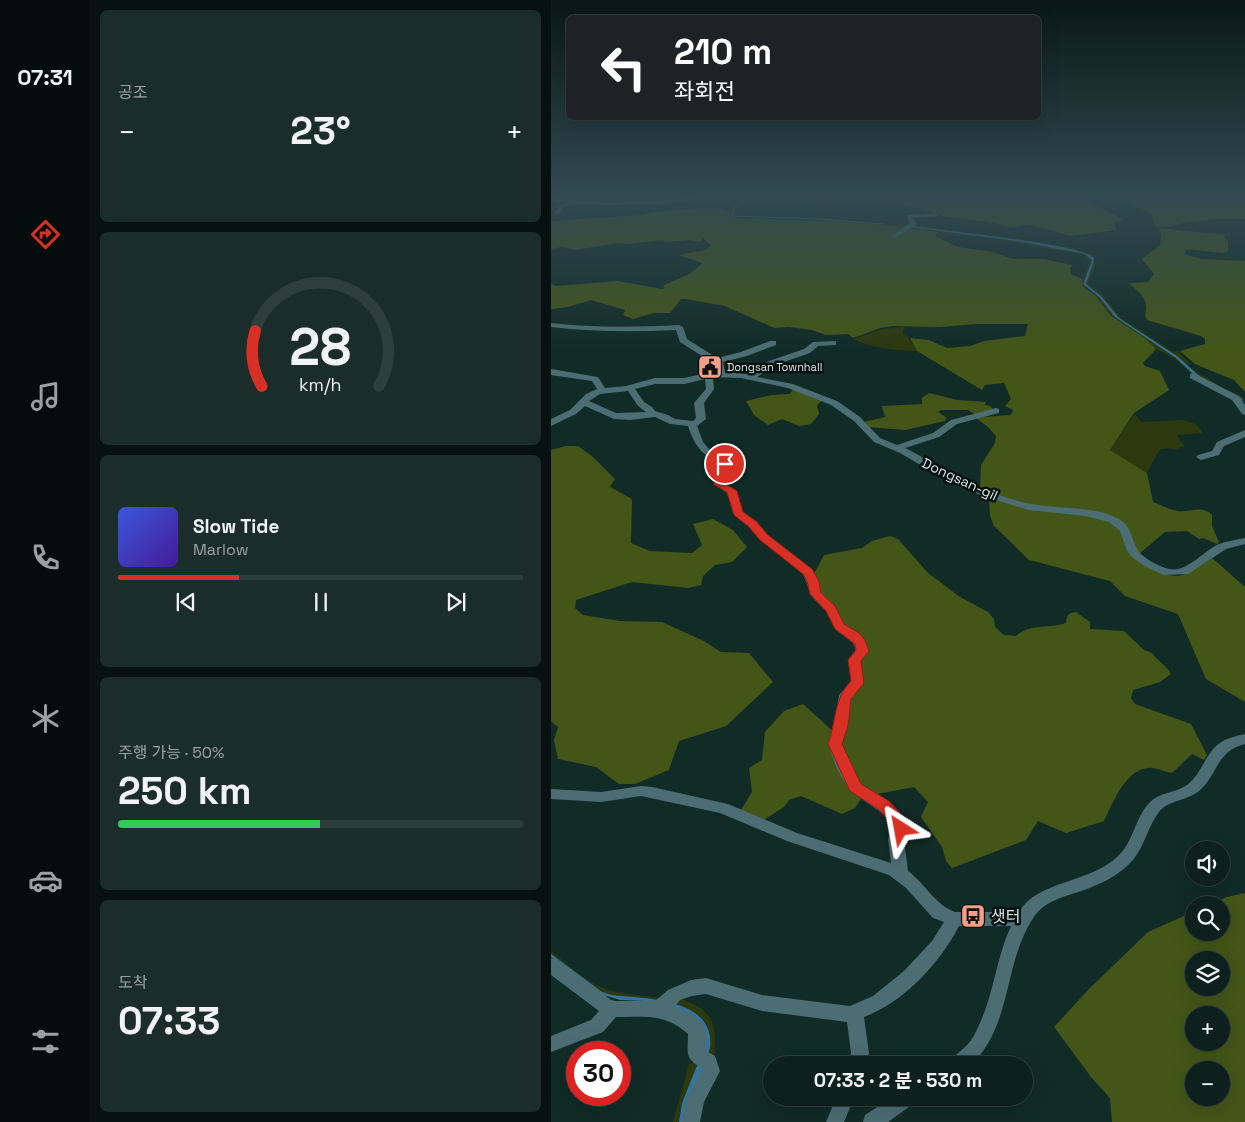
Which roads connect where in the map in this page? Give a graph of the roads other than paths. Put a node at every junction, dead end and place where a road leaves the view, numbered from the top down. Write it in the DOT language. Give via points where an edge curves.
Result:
graph roads {
  1 [pos="551,325"];
  2 [pos="773,343"];
  3 [pos="833,343"];
  4 [pos="716,361"];
  5 [pos="551,372"];
  6 [pos="721,374"];
  7 [pos="709,375"];
  8 [pos="1193,376"];
  9 [pos="750,377"];
  10 [pos="630,388"];
  11 [pos="603,391"];
  12 [pos="583,402"];
  13 [pos="1245,411"];
  14 [pos="996,412"];
  15 [pos="652,414"];
  16 [pos="551,423"];
  17 [pos="692,425"];
  18 [pos="1245,432"];
  19 [pos="897,448"];
  20 [pos="1201,457"];
  21 [pos="1245,542"];
  22 [pos="1245,739"];
  23 [pos="551,794"];
  24 [pos="900,873"];
  25 [pos="954,918"];
  26 [pos="1023,919"];
  27 [pos="551,965"];
  28 [pos="662,1005"];
  29 [pos="612,1009"];
  30 [pos="855,1013"];
  31 [pos="551,1044"];
  32 [pos="860,1056"];
  33 [pos="969,1056"];
  34 [pos="842,1106"];
  35 [pos="895,1106"];
  36 [pos="691,1122"];
  37 [pos="835,1122"];
  38 [pos="872,1122"];
  1 -- 4 [label="street" via="625,330 679,327 683,340"];
  2 -- 4 [label="street"];
  3 -- 9 [label="street" via="816,344 807,352 773,363"];
  4 -- 6 [label="street" via="722,366"];
  5 -- 11 [label="street" via="595,379"];
  6 -- 7 [label="street, Dongsan-gil"];
  6 -- 9 [label="street, Dongsan-gil"];
  7 -- 10 [label="street, Dongsan-gil" via="683,381 655,381"];
  7 -- 17 [label="street" via="710,389 699,404 701,419"];
  8 -- 13 [label="street" via="1235,398"];
  9 -- 19 [label="street, Dongsan-gil" via="790,386 834,403 857,420 874,439"];
  10 -- 11 [label="street, Dongsan-gil"];
  10 -- 15 [label="street"];
  11 -- 12 [label="street, Dongsan-gil" via="592,394"];
  12 -- 15 [label="street" via="614,416"];
  12 -- 16 [label="street, Dongsan-gil" via="573,412"];
  14 -- 19 [label="street" via="959,420 931,437"];
  15 -- 17 [label="street"];
  17 -- 24 [label="street" via="703,450 732,466 718,484 732,491 738,513 807,572 813,581 815,594 831,609 839,627 856,637 862,645 862,651 854,660 858,683 844,699 835,744 855,787 883,805 901,826 896,839"];
  18 -- 20 [label="street" via="1220,444 1216,453"];
  19 -- 21 [label="street, Dongsan-gil" via="993,496 1038,508 1113,520 1123,528 1137,556 1168,573 1184,572 1222,546"];
  22 -- 26 [label="street" via="1221,747 1194,787 1154,807 1123,862 1088,882 1045,897"];
  23 -- 24 [label="street" via="601,797 641,791 673,796 730,810 792,837"];
  24 -- 25 [label="street" via="939,913"];
  25 -- 26 [label="street"];
  25 -- 30 [label="street" via="946,935 925,962 875,1002"];
  26 -- 33 [label="street" via="1011,947 1001,989 979,1043"];
  27 -- 29 [label="street"];
  28 -- 29 [label="street"];
  28 -- 30 [label="street" via="681,992 706,986 762,1003"];
  28 -- 36 [label="street" via="695,1027 699,1036 697,1055 710,1064 711,1071 695,1100"];
  29 -- 31 [label="street" via="597,1026"];
  30 -- 32 [label="street"];
  34 -- 37 [label="street"];
  35 -- 38 [label="street"];
}
